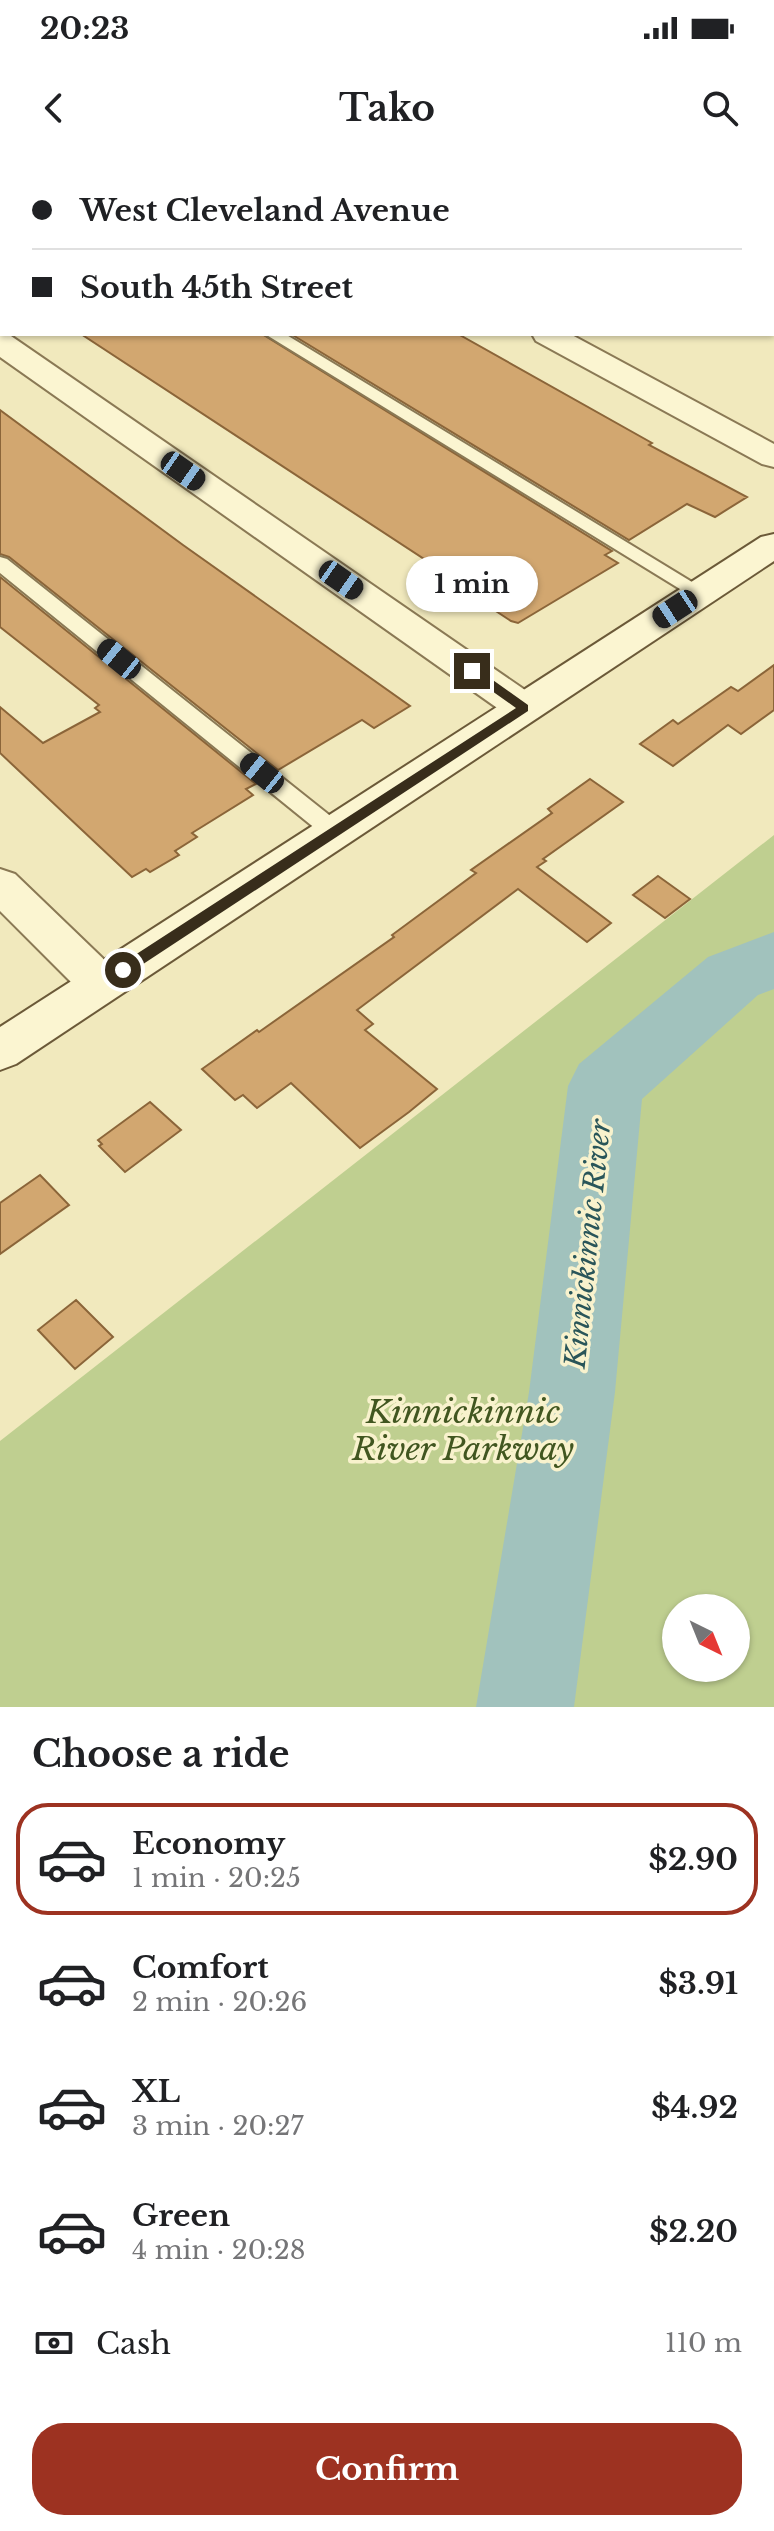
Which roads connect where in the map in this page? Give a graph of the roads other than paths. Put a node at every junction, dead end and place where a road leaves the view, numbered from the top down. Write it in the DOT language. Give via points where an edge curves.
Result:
graph roads {
  1 [pos="276,336"];
  2 [pos="551,336"];
  3 [pos="0,343"];
  4 [pos="774,457"];
  5 [pos="774,545"];
  6 [pos="0,563"];
  7 [pos="700,593"];
  8 [pos="524,708"];
  9 [pos="335,832"];
  10 [pos="0,885"];
  11 [pos="101,984"];
  12 [pos="0,1051"];
  1 -- 7 [label="lane"];
  2 -- 4 [label="street"];
  3 -- 8 [label="street"];
  5 -- 7 [label="street"];
  6 -- 9 [label="lane"];
  7 -- 8 [label="street"];
  8 -- 9 [label="street"];
  9 -- 11 [label="street"];
  10 -- 11 [label="street"];
  11 -- 12 [label="street"];
}
